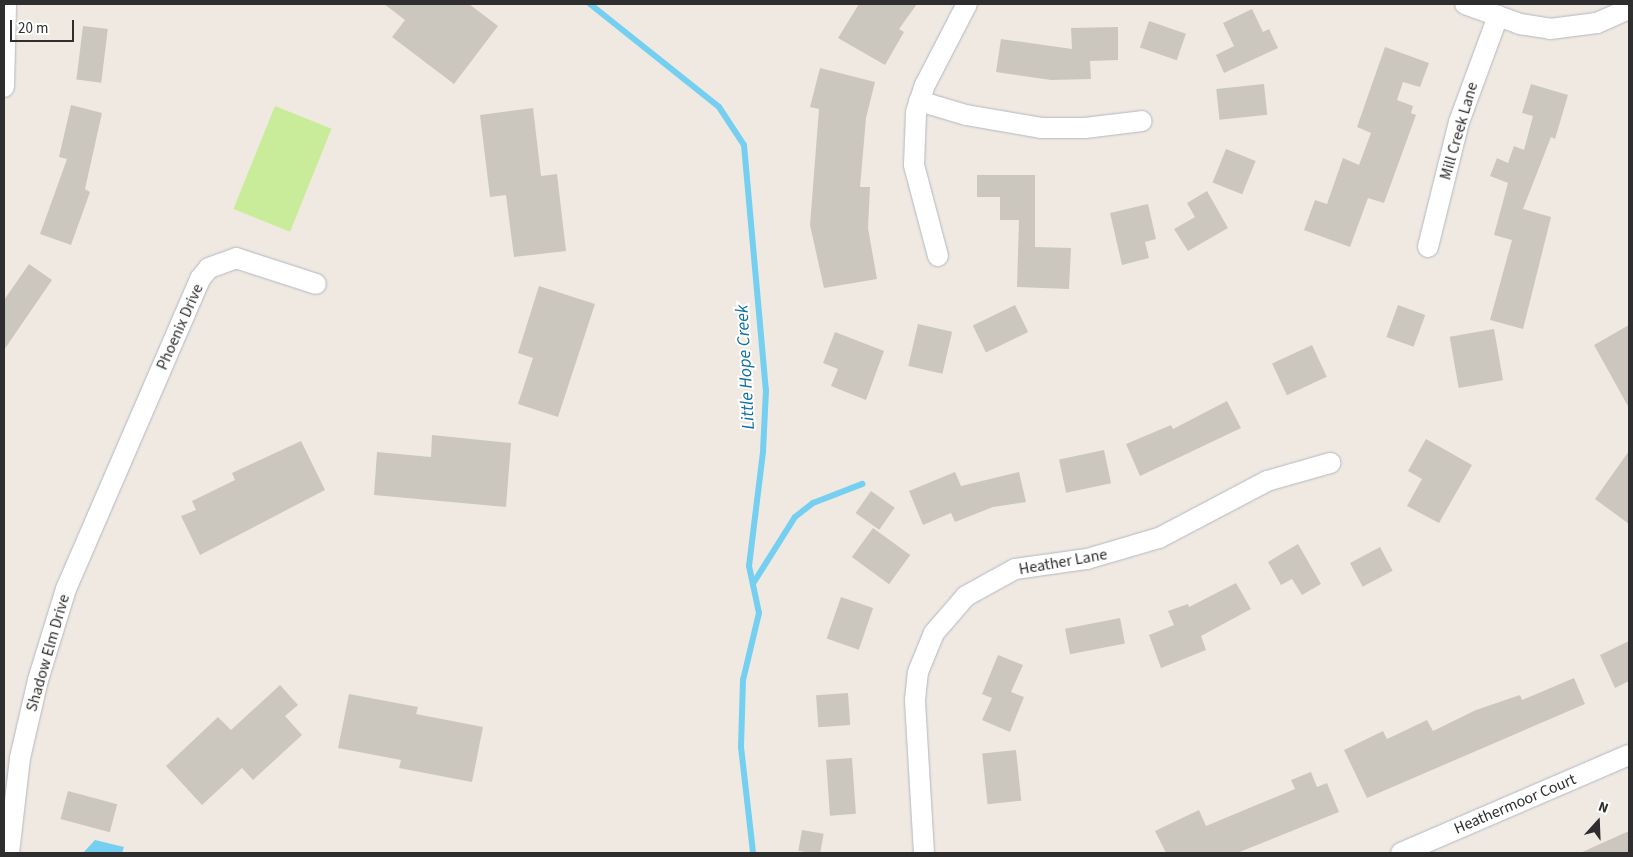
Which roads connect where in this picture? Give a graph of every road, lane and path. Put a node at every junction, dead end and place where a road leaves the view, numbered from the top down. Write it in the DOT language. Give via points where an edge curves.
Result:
graph roads {
  1 [pos="6,4"];
  2 [pos="967,4"];
  3 [pos="1465,4"];
  4 [pos="1629,9"];
  5 [pos="1498,16"];
  6 [pos="4,87"];
  7 [pos="919,101"];
  8 [pos="1142,120"];
  9 [pos="1428,247"];
  10 [pos="938,256"];
  11 [pos="316,284"];
  12 [pos="118,462"];
  13 [pos="1330,463"];
  14 [pos="1629,755"];
  15 [pos="9,853"];
  16 [pos="924,853"];
  17 [pos="1401,853"];
  1 -- 6 [label="street"];
  2 -- 7 [label="street"];
  3 -- 5 [label="street"];
  4 -- 5 [label="street" via="1597,23 1550,28"];
  5 -- 9 [label="street, Mill Creek Lane" via="1460,122"];
  7 -- 8 [label="street" via="966,116 1041,128 1085,128"];
  7 -- 10 [label="street" via="914,165"];
  11 -- 12 [label="street, Phoenix Drive" via="236,258 209,268"];
  12 -- 15 [label="street, Shadow Elm Drive" via="66,589 38,680 20,758"];
  13 -- 16 [label="street, Heather Lane" via="1267,481 1158,538 1087,559 1015,569 966,596 934,633 918,672 915,700"];
  14 -- 17 [label="street, Heathermoor Court"];
}
